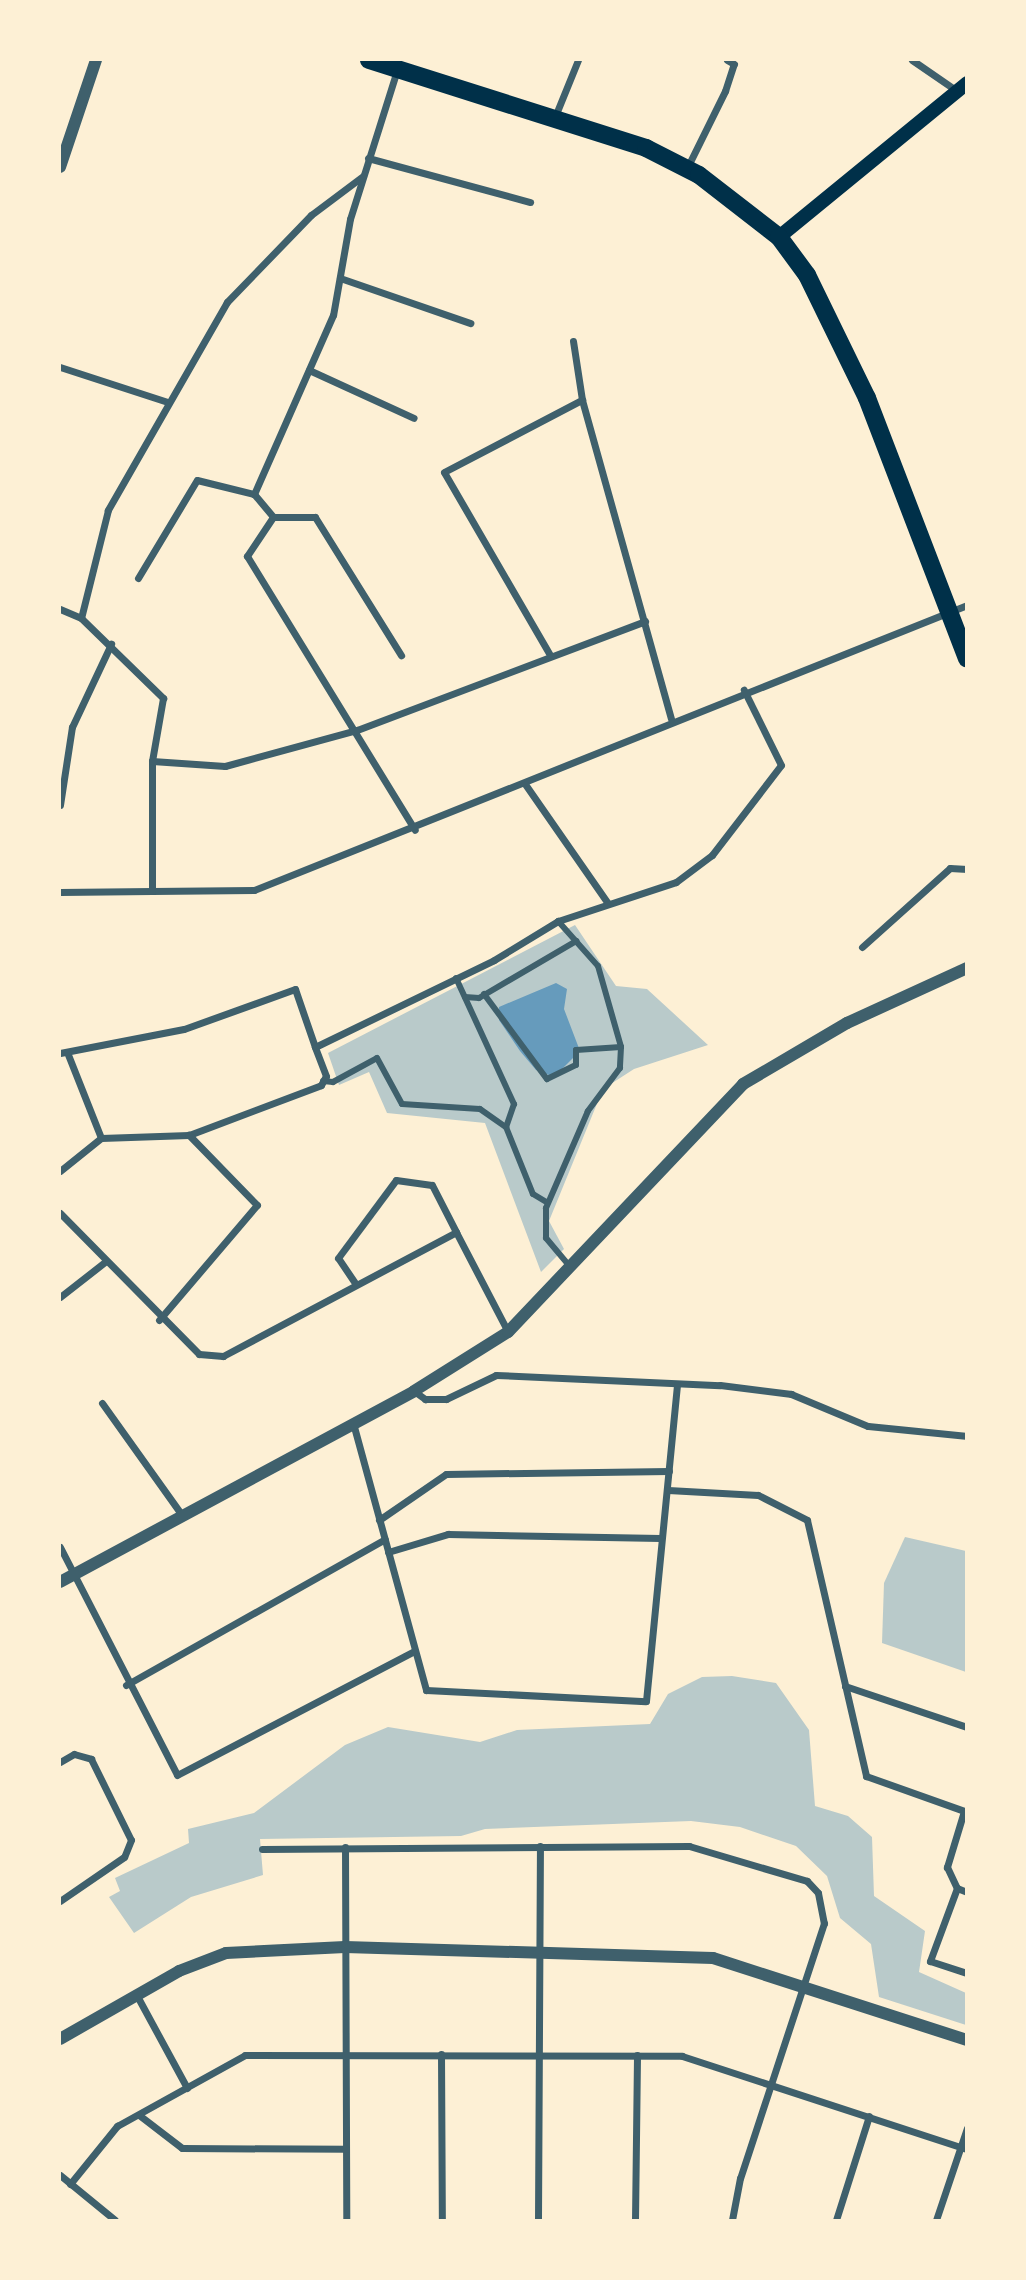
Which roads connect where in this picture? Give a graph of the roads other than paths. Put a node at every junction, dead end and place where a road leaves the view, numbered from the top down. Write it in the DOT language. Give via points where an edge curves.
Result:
graph roads {
  1 [pos="96,60"];
  2 [pos="369,60"];
  3 [pos="578,60"];
  4 [pos="727,60"];
  5 [pos="912,60"];
  6 [pos="397,69"];
  7 [pos="962,87"];
  8 [pos="554,119"];
  9 [pos="368,158"];
  10 [pos="60,167"];
  11 [pos="687,169"];
  12 [pos="363,176"];
  13 [pos="530,202"];
  14 [pos="779,237"];
  15 [pos="340,278"];
  16 [pos="470,323"];
  17 [pos="573,341"];
  18 [pos="60,367"];
  19 [pos="309,370"];
  20 [pos="582,400"];
  21 [pos="168,402"];
  22 [pos="414,418"];
  23 [pos="254,494"];
  24 [pos="273,517"];
  25 [pos="138,578"];
  26 [pos="967,606"];
  27 [pos="60,609"];
  28 [pos="948,614"];
  29 [pos="81,618"];
  30 [pos="645,621"];
  31 [pos="111,645"];
  32 [pos="401,655"];
  33 [pos="550,655"];
  34 [pos="967,658"];
  35 [pos="744,690"];
  36 [pos="671,719"];
  37 [pos="357,730"];
  38 [pos="152,761"];
  39 [pos="525,784"];
  40 [pos="60,805"];
  41 [pos="415,830"];
  42 [pos="967,869"];
  43 [pos="152,891"];
  44 [pos="60,892"];
  45 [pos="607,902"];
  46 [pos="558,920"];
  47 [pos="576,941"];
  48 [pos="862,947"];
  49 [pos="967,968"];
  50 [pos="456,978"];
  51 [pos="484,993"];
  52 [pos="466,998"];
  53 [pos="315,1047"];
  54 [pos="621,1047"];
  55 [pos="63,1052"];
  56 [pos="323,1081"];
  57 [pos="506,1128"];
  58 [pos="189,1135"];
  59 [pos="101,1138"];
  60 [pos="60,1171"];
  61 [pos="548,1203"];
  62 [pos="60,1213"];
  63 [pos="456,1232"];
  64 [pos="106,1261"];
  65 [pos="570,1267"];
  66 [pos="355,1283"];
  67 [pos="60,1297"];
  68 [pos="159,1320"];
  69 [pos="508,1332"];
  70 [pos="677,1385"];
  71 [pos="414,1391"];
  72 [pos="102,1403"];
  73 [pos="353,1423"];
  74 [pos="967,1436"];
  75 [pos="669,1471"];
  76 [pos="668,1490"];
  77 [pos="182,1515"];
  78 [pos="379,1520"];
  79 [pos="660,1538"];
  80 [pos="385,1539"];
  81 [pos="60,1547"];
  82 [pos="388,1552"];
  83 [pos="62,1560"];
  84 [pos="65,1579"];
  85 [pos="414,1651"];
  86 [pos="126,1685"];
  87 [pos="845,1686"];
  88 [pos="967,1727"];
  89 [pos="60,1762"];
  90 [pos="965,1812"];
  91 [pos="540,1846"];
  92 [pos="345,1847"];
  93 [pos="262,1849"];
  94 [pos="957,1888"];
  95 [pos="967,1892"];
  96 [pos="60,1900"];
  97 [pos="345,1947"];
  98 [pos="540,1950"];
  99 [pos="967,1973"];
  100 [pos="804,1985"];
  101 [pos="136,1994"];
  102 [pos="60,2039"];
  103 [pos="967,2040"];
  104 [pos="539,2053"];
  105 [pos="441,2054"];
  106 [pos="345,2055"];
  107 [pos="637,2055"];
  108 [pos="770,2083"];
  109 [pos="187,2088"];
  110 [pos="139,2115"];
  111 [pos="869,2116"];
  112 [pos="967,2128"];
  113 [pos="963,2148"];
  114 [pos="346,2149"];
  115 [pos="60,2175"];
  116 [pos="70,2183"];
  117 [pos="115,2221"];
  118 [pos="346,2221"];
  119 [pos="442,2221"];
  120 [pos="538,2221"];
  121 [pos="635,2221"];
  122 [pos="732,2221"];
  123 [pos="836,2221"];
  124 [pos="936,2221"];
  1 -- 10 [label="street"];
  2 -- 6 [label="highway"];
  3 -- 8 [label="street"];
  4 -- 11 [label="street" via="734,64 725,91"];
  5 -- 7 [label="street"];
  6 -- 8 [label="highway"];
  6 -- 9 [label="street"];
  7 -- 14 [label="main road"];
  8 -- 11 [label="highway" via="646,148"];
  9 -- 12 [label="street"];
  9 -- 13 [label="street"];
  11 -- 14 [label="highway"];
  12 -- 15 [label="street"];
  12 -- 21 [label="street" via="311,215 227,302"];
  14 -- 28 [label="highway" via="807,275 867,398"];
  15 -- 16 [label="street"];
  15 -- 19 [label="street" via="333,315"];
  17 -- 20 [label="street"];
  18 -- 21 [label="street"];
  19 -- 22 [label="street"];
  19 -- 23 [label="street"];
  20 -- 30 [label="street"];
  20 -- 33 [label="street" via="444,472"];
  21 -- 29 [label="street" via="108,510"];
  23 -- 24 [label="street"];
  23 -- 25 [label="street" via="197,480"];
  24 -- 32 [label="street" via="316,517"];
  24 -- 37 [label="street" via="247,556"];
  26 -- 28 [label="street"];
  27 -- 29 [label="street"];
  28 -- 34 [label="highway"];
  28 -- 35 [label="street"];
  29 -- 31 [label="street"];
  30 -- 33 [label="street"];
  30 -- 36 [label="street"];
  31 -- 38 [label="street" via="163,698"];
  31 -- 40 [label="street" via="72,727"];
  33 -- 37 [label="street"];
  35 -- 36 [label="street"];
  35 -- 45 [label="street" via="781,765 712,855 676,882"];
  36 -- 39 [label="street"];
  37 -- 38 [label="street" via="225,766"];
  37 -- 41 [label="street"];
  38 -- 43 [label="street"];
  39 -- 41 [label="street"];
  39 -- 45 [label="street"];
  41 -- 43 [label="street" via="254,890"];
  42 -- 48 [label="street" via="950,867"];
  43 -- 44 [label="street"];
  45 -- 46 [label="street"];
  46 -- 47 [label="street"];
  46 -- 50 [label="street"];
  47 -- 51 [label="street"];
  47 -- 54 [label="street" via="598,966"];
  49 -- 65 [label="street" via="847,1023 743,1084"];
  50 -- 52 [label="street"];
  50 -- 53 [label="street"];
  51 -- 52 [label="street"];
  51 -- 54 [label="street" via="547,1079 576,1065 576,1050"];
  52 -- 57 [label="street" via="514,1104"];
  53 -- 55 [label="street" via="295,989 184,1029"];
  53 -- 56 [label="street"];
  54 -- 61 [label="street" via="620,1068 588,1111"];
  55 -- 59 [label="street"];
  56 -- 57 [label="street" via="333,1082 377,1058 402,1104 480,1109"];
  56 -- 58 [label="street"];
  57 -- 61 [label="street" via="533,1194"];
  58 -- 59 [label="street"];
  58 -- 68 [label="street" via="257,1205"];
  59 -- 60 [label="street"];
  61 -- 65 [label="street" via="546,1238"];
  62 -- 64 [label="street"];
  63 -- 66 [label="street"];
  63 -- 66 [label="street" via="432,1185 396,1180 338,1258"];
  63 -- 69 [label="street"];
  64 -- 67 [label="street"];
  64 -- 68 [label="street"];
  65 -- 69 [label="street"];
  66 -- 68 [label="street" via="223,1356 198,1354"];
  69 -- 71 [label="street"];
  70 -- 71 [label="street" via="496,1375 446,1399 425,1399"];
  70 -- 74 [label="street" via="791,1394 867,1426"];
  70 -- 75 [label="street"];
  71 -- 73 [label="street"];
  72 -- 77 [label="street"];
  73 -- 77 [label="street"];
  73 -- 78 [label="street"];
  75 -- 76 [label="street"];
  75 -- 78 [label="street" via="446,1474"];
  76 -- 79 [label="street"];
  76 -- 87 [label="street" via="758,1495 807,1520"];
  77 -- 84 [label="street"];
  78 -- 80 [label="street"];
  79 -- 82 [label="street" via="448,1534"];
  79 -- 85 [label="street" via="646,1701 426,1690"];
  80 -- 82 [label="street"];
  80 -- 86 [label="street"];
  81 -- 83 [label="street"];
  82 -- 85 [label="street"];
  83 -- 84 [label="street"];
  84 -- 86 [label="street"];
  85 -- 86 [label="street" via="177,1775"];
  87 -- 88 [label="street"];
  87 -- 90 [label="street" via="866,1776"];
  89 -- 96 [label="street" via="74,1754 91,1759 131,1840 124,1857"];
  90 -- 94 [label="street" via="947,1867"];
  91 -- 92 [label="street"];
  91 -- 98 [label="street"];
  91 -- 100 [label="street" via="689,1846 807,1881 818,1893 824,1923"];
  92 -- 93 [label="street"];
  92 -- 97 [label="street"];
  94 -- 95 [label="street"];
  94 -- 99 [label="street" via="930,1961"];
  97 -- 98 [label="street"];
  97 -- 101 [label="street" via="226,1953"];
  97 -- 106 [label="street"];
  98 -- 100 [label="street" via="713,1958"];
  98 -- 104 [label="street"];
  100 -- 103 [label="street"];
  100 -- 108 [label="street"];
  101 -- 102 [label="street"];
  101 -- 109 [label="street"];
  104 -- 105 [label="street"];
  104 -- 107 [label="street"];
  104 -- 120 [label="street"];
  105 -- 106 [label="street"];
  105 -- 119 [label="street"];
  106 -- 109 [label="street" via="245,2055"];
  106 -- 114 [label="street"];
  107 -- 108 [label="street" via="682,2056"];
  107 -- 121 [label="street"];
  108 -- 111 [label="street"];
  108 -- 122 [label="street"];
  109 -- 110 [label="street"];
  110 -- 114 [label="street" via="182,2148"];
  110 -- 116 [label="street" via="117,2126"];
  111 -- 113 [label="street"];
  111 -- 123 [label="street"];
  112 -- 113 [label="street"];
  113 -- 124 [label="street"];
  114 -- 118 [label="street"];
  115 -- 116 [label="street"];
  116 -- 117 [label="street"];
}
